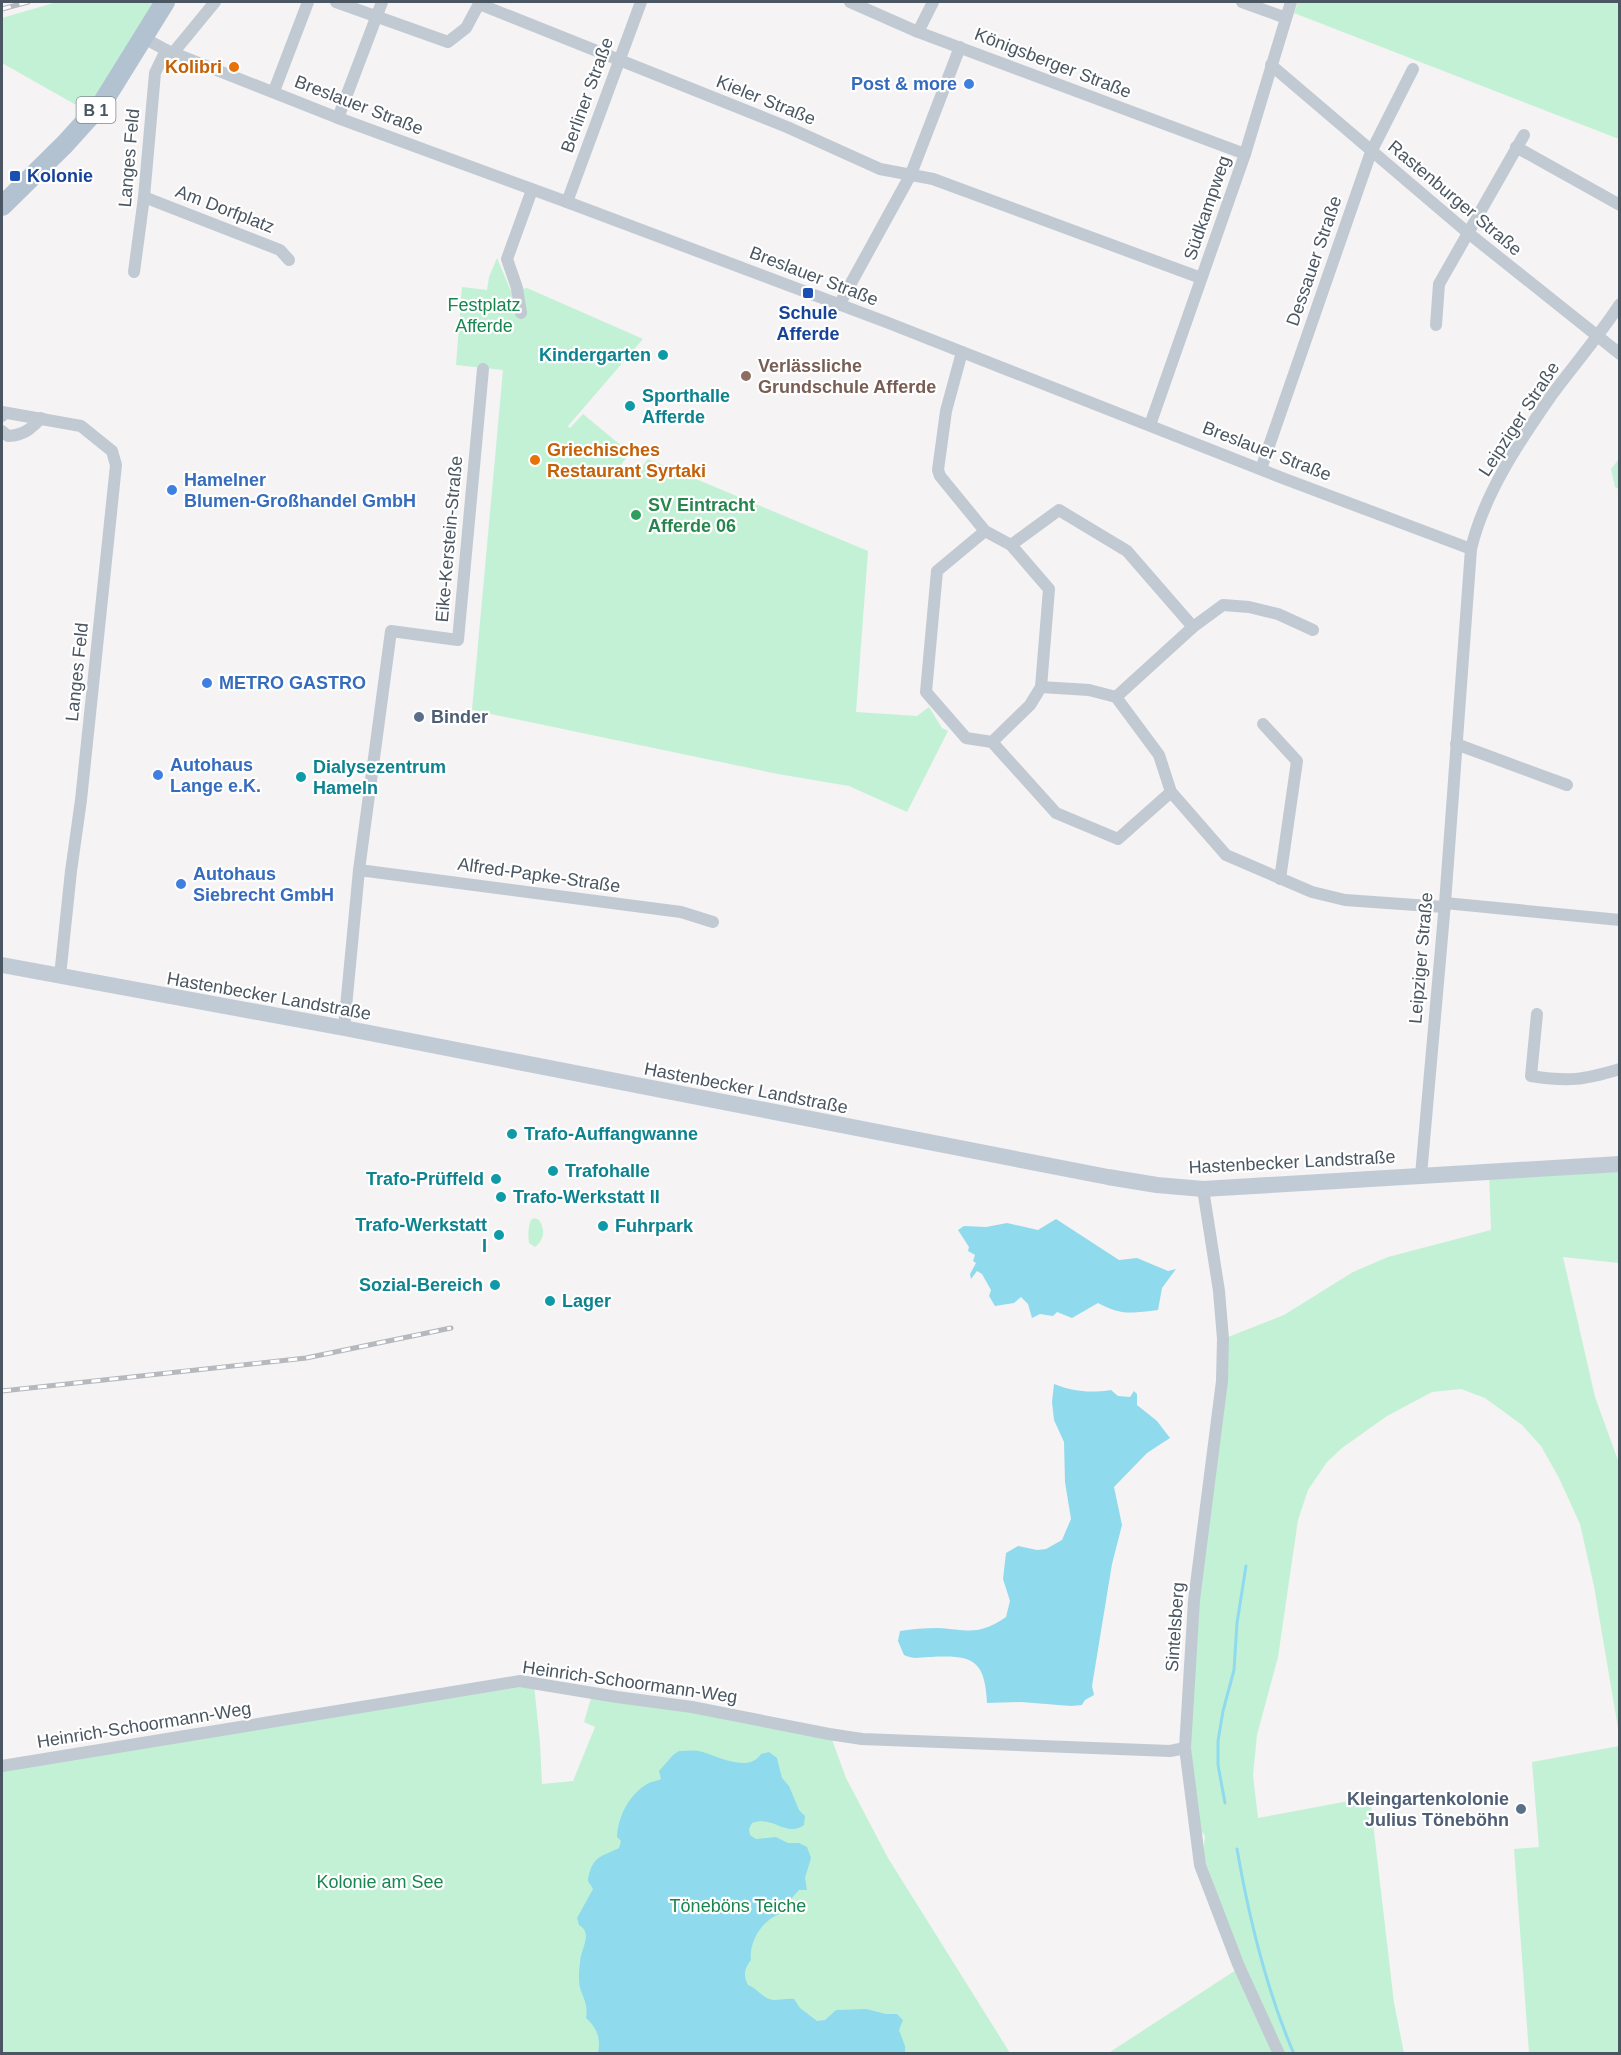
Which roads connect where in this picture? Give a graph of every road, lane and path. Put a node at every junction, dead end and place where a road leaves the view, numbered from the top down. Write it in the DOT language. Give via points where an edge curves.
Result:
graph roads {
  1 [pos="165,2"];
  2 [pos="215,2"];
  3 [pos="308,2"];
  4 [pos="336,2"];
  5 [pos="382,2"];
  6 [pos="641,2"];
  7 [pos="850,2"];
  8 [pos="933,2"];
  9 [pos="1242,2"];
  10 [pos="1291,2"];
  11 [pos="479,3"];
  12 [pos="376,16"];
  13 [pos="1286,18"];
  14 [pos="918,32"];
  15 [pos="144,38"];
  16 [pos="960,47"];
  17 [pos="170,51"];
  18 [pos="619,60"];
  19 [pos="1271,65"];
  20 [pos="1413,69"];
  21 [pos="274,91"];
  22 [pos="338,118"];
  23 [pos="1524,135"];
  24 [pos="1516,147"];
  25 [pos="1371,152"];
  26 [pos="1245,154"];
  27 [pos="911,174"];
  28 [pos="532,190"];
  29 [pos="144,197"];
  30 [pos="567,201"];
  31 [pos="1620,204"];
  32 [pos="2,206"];
  33 [pos="1467,232"];
  34 [pos="289,260"];
  35 [pos="134,272"];
  36 [pos="1201,278"];
  37 [pos="1620,304"];
  38 [pos="838,305"];
  39 [pos="521,313"];
  40 [pos="1436,325"];
  41 [pos="1596,337"];
  42 [pos="962,352"];
  43 [pos="1620,354"];
  44 [pos="483,369"];
  45 [pos="2,417"];
  46 [pos="41,418"];
  47 [pos="1150,425"];
  48 [pos="2,432"];
  49 [pos="1261,469"];
  50 [pos="985,531"];
  51 [pos="1011,545"];
  52 [pos="1471,549"];
  53 [pos="1193,627"];
  54 [pos="1313,630"];
  55 [pos="1041,687"];
  56 [pos="1116,697"];
  57 [pos="1263,724"];
  58 [pos="992,742"];
  59 [pos="1456,744"];
  60 [pos="1567,785"];
  61 [pos="1171,792"];
  62 [pos="359,870"];
  63 [pos="1280,879"];
  64 [pos="1444,905"];
  65 [pos="1620,920"];
  66 [pos="714,922"];
  67 [pos="2,965"];
  68 [pos="60,976"];
  69 [pos="1537,1014"];
  70 [pos="344,1028"];
  71 [pos="1620,1069"];
  72 [pos="1620,1164"];
  73 [pos="1421,1175"];
  74 [pos="1203,1189"];
  75 [pos="1185,1748"];
  76 [pos="2,1766"];
  77 [pos="1279,2054"];
  1 -- 15 [label="main road, B 1"];
  2 -- 17 [label="street"];
  3 -- 21 [label="street"];
  4 -- 12 [label="street, Kieler Straße"];
  5 -- 12 [label="street"];
  6 -- 18 [label="street, Berliner Straße"];
  7 -- 14 [label="street, Königsberger Straße"];
  8 -- 14 [label="street"];
  9 -- 13 [label="street"];
  10 -- 13 [label="street, Südkampweg"];
  11 -- 12 [label="street, Kieler Straße" via="466,28 448,42"];
  11 -- 18 [label="street, Kieler Straße"];
  12 -- 22 [label="street"];
  13 -- 19 [label="street, Südkampweg"];
  14 -- 16 [label="street, Königsberger Straße"];
  15 -- 17 [label="street, Breslauer Straße"];
  15 -- 32 [label="main road, B 1" via="103,102"];
  16 -- 26 [label="street, Königsberger Straße"];
  16 -- 27 [label="street"];
  17 -- 21 [label="street, Breslauer Straße"];
  17 -- 29 [label="street, Langes Feld" via="155,73"];
  18 -- 27 [label="street, Kieler Straße" via="880,169"];
  18 -- 30 [label="street, Berliner Straße"];
  19 -- 25 [label="street, Rastenburger Straße"];
  19 -- 26 [label="street, Südkampweg"];
  20 -- 25 [label="street, Dessauer Straße"];
  21 -- 22 [label="street, Breslauer Straße"];
  22 -- 28 [label="street, Breslauer Straße"];
  23 -- 24 [label="street"];
  24 -- 31 [label="street"];
  24 -- 33 [label="street"];
  25 -- 33 [label="street, Rastenburger Straße"];
  25 -- 49 [label="street, Dessauer Straße"];
  26 -- 36 [label="street, Südkampweg"];
  27 -- 36 [label="street, Kieler Straße" via="933,178"];
  27 -- 38 [label="street"];
  28 -- 30 [label="street, Breslauer Straße"];
  28 -- 39 [label="street" via="507,259"];
  29 -- 34 [label="street, Am Dorfplatz" via="280,250"];
  29 -- 35 [label="street, Langes Feld"];
  30 -- 38 [label="street, Breslauer Straße"];
  33 -- 40 [label="street" via="1439,284"];
  33 -- 41 [label="street, Rastenburger Straße"];
  36 -- 47 [label="street, Südkampweg"];
  37 -- 41 [label="street, Leipziger Straße"];
  38 -- 42 [label="street, Breslauer Straße"];
  41 -- 43 [label="street, Rastenburger Straße"];
  41 -- 52 [label="street, Leipziger Straße" via="1505,469"];
  42 -- 47 [label="street, Breslauer Straße"];
  42 -- 50 [label="street" via="946,411 938,470"];
  44 -- 62 [label="street, Eike-Kerstein-Straße" via="458,640 391,631"];
  45 -- 46 [label="street, Langes Feld" via="2,412"];
  46 -- 48 [label="street" via="19,436"];
  46 -- 68 [label="street, Langes Feld" via="81,426 112,451 116,465"];
  47 -- 49 [label="street, Breslauer Straße"];
  49 -- 52 [label="street, Breslauer Straße"];
  50 -- 51 [label="street"];
  50 -- 58 [label="street" via="937,571 926,692 966,738"];
  51 -- 53 [label="street" via="1059,510 1127,551"];
  51 -- 55 [label="street" via="1049,589"];
  52 -- 59 [label="street, Leipziger Straße"];
  53 -- 54 [label="street" via="1223,605 1278,614"];
  53 -- 56 [label="street"];
  55 -- 56 [label="street" via="1089,690"];
  55 -- 58 [label="street" via="1030,705"];
  56 -- 61 [label="street" via="1159,755"];
  57 -- 63 [label="street" via="1298,761"];
  58 -- 61 [label="street" via="1056,813 1118,839"];
  59 -- 60 [label="street"];
  59 -- 64 [label="street, Leipziger Straße"];
  61 -- 63 [label="street" via="1226,855"];
  62 -- 66 [label="street, Alfred-Papke-Straße" via="681,912"];
  62 -- 70 [label="street, Eike-Kerstein-Straße"];
  63 -- 64 [label="street" via="1345,900"];
  64 -- 65 [label="street"];
  64 -- 73 [label="street, Leipziger Straße"];
  67 -- 68 [label="main road, Hastenbecker Landstraße"];
  68 -- 70 [label="main road, Hastenbecker Landstraße"];
  69 -- 71 [label="street" via="1531,1076 1561,1081"];
  70 -- 74 [label="main road, Hastenbecker Landstraße" via="1097,1175"];
  72 -- 73 [label="main road, Hastenbecker Landstraße"];
  73 -- 74 [label="main road, Hastenbecker Landstraße"];
  74 -- 75 [label="street, Sintelsberg" via="1219,1291 1222,1381 1194,1600"];
  75 -- 76 [label="street, Heinrich-Schoormann-Weg" via="1170,1751 862,1739 692,1707 520,1682"];
  75 -- 77 [label="street, Sintelsberg" via="1200,1865 1238,1964"];
}
